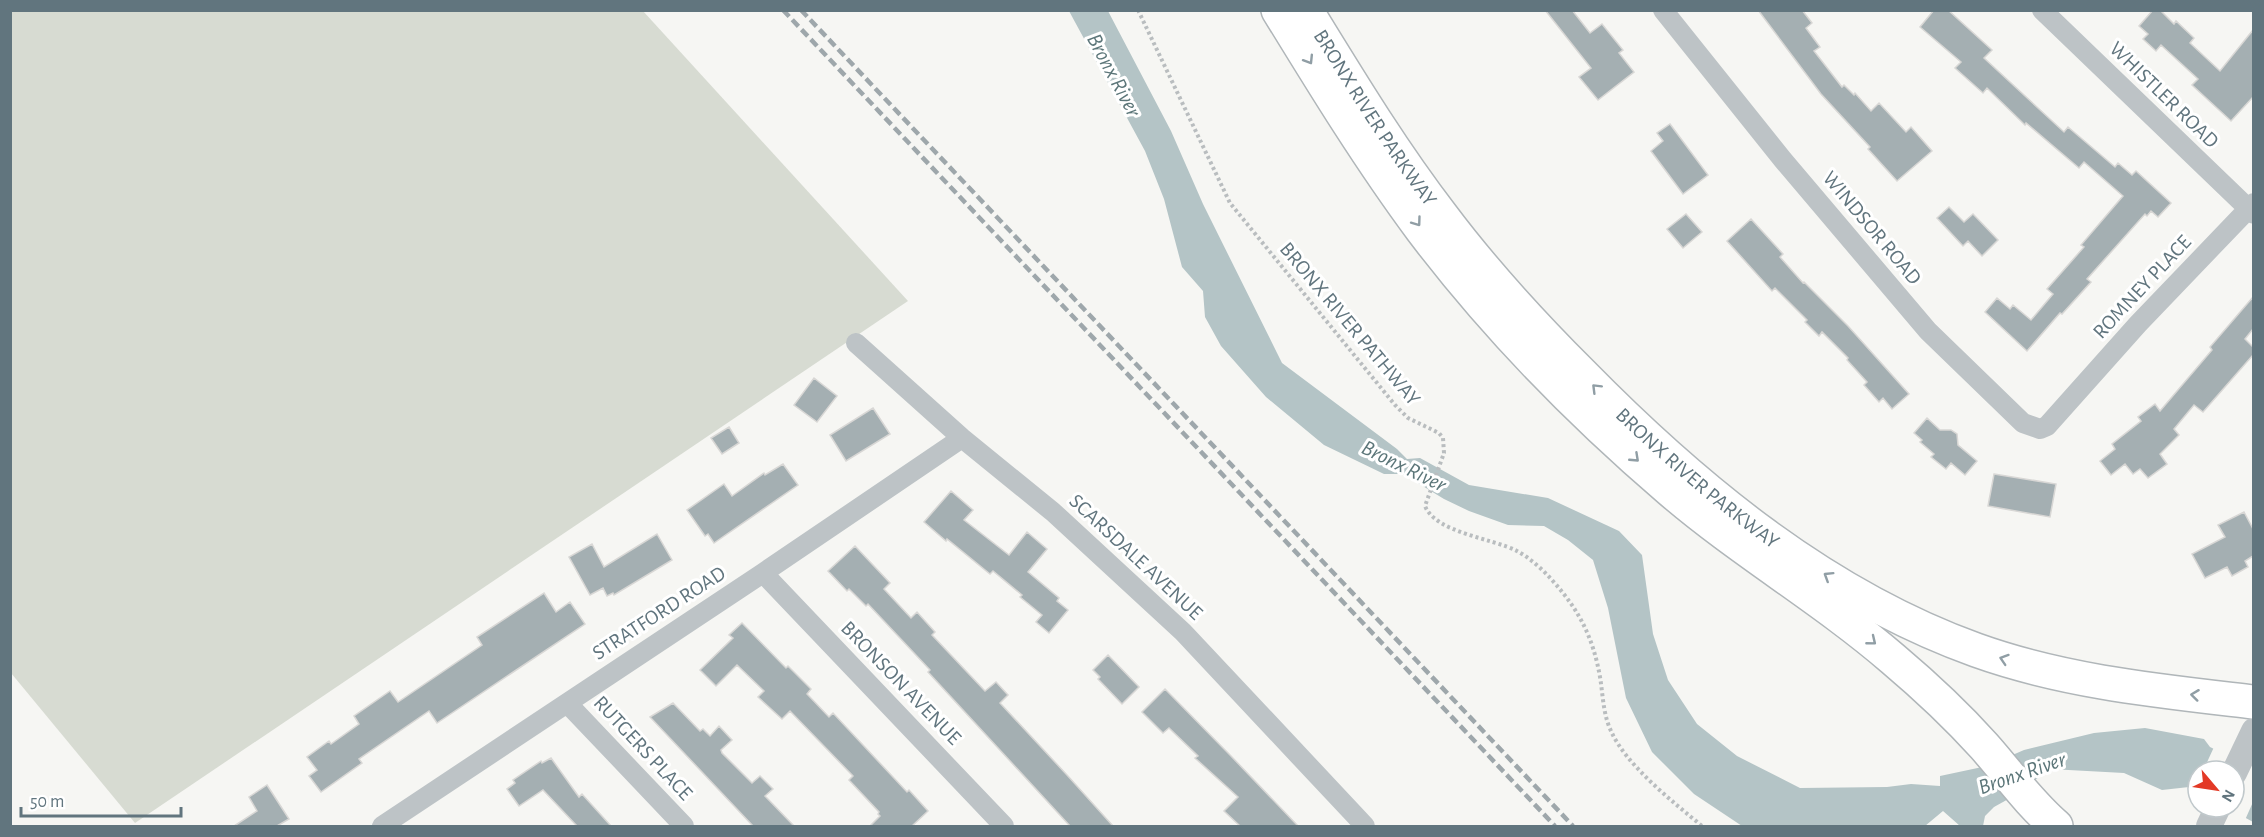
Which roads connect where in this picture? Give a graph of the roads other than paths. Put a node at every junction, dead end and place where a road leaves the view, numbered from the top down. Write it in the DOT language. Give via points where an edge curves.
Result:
graph roads {
  1 [pos="1278,10"];
  2 [pos="1306,10"];
  3 [pos="1663,10"];
  4 [pos="2042,10"];
  5 [pos="2252,209"];
  6 [pos="856,343"];
  7 [pos="2066,405"];
  8 [pos="962,438"];
  9 [pos="763,573"];
  10 [pos="567,702"];
  11 [pos="2253,702"];
  12 [pos="2253,731"];
  13 [pos="2240,759"];
  14 [pos="382,826"];
  15 [pos="684,826"];
  16 [pos="1004,826"];
  17 [pos="1365,826"];
  18 [pos="2056,826"];
  1 -- 18 [label="highway, BRONX RIVER PARKWAY, one-way" via="1412,216 1527,351 1670,490 1891,657 1942,703"];
  11 -- 2 [label="highway, BRONX RIVER PARKWAY, one-way" via="2097,682 1976,650 1874,604 1743,518 1610,402 1489,274 1401,158"];
  3 -- 7 [label="street, WINDSOR ROAD" via="1928,331 2023,423 2040,429"];
  4 -- 5 [label="street, WHISTLER ROAD"];
  5 -- 7 [label="street, ROMNEY PLACE" via="2138,324"];
  6 -- 8 [label="street, SCARSDALE AVENUE"];
  8 -- 9 [label="street, STRATFORD ROAD"];
  8 -- 17 [label="street, SCARSDALE AVENUE" via="1053,512 1183,632"];
  9 -- 10 [label="street, STRATFORD ROAD"];
  9 -- 16 [label="street, BRONSON AVENUE"];
  10 -- 14 [label="street, STRATFORD ROAD"];
  10 -- 15 [label="street, RUTGERS PLACE"];
  12 -- 13 [label="street"];
}
